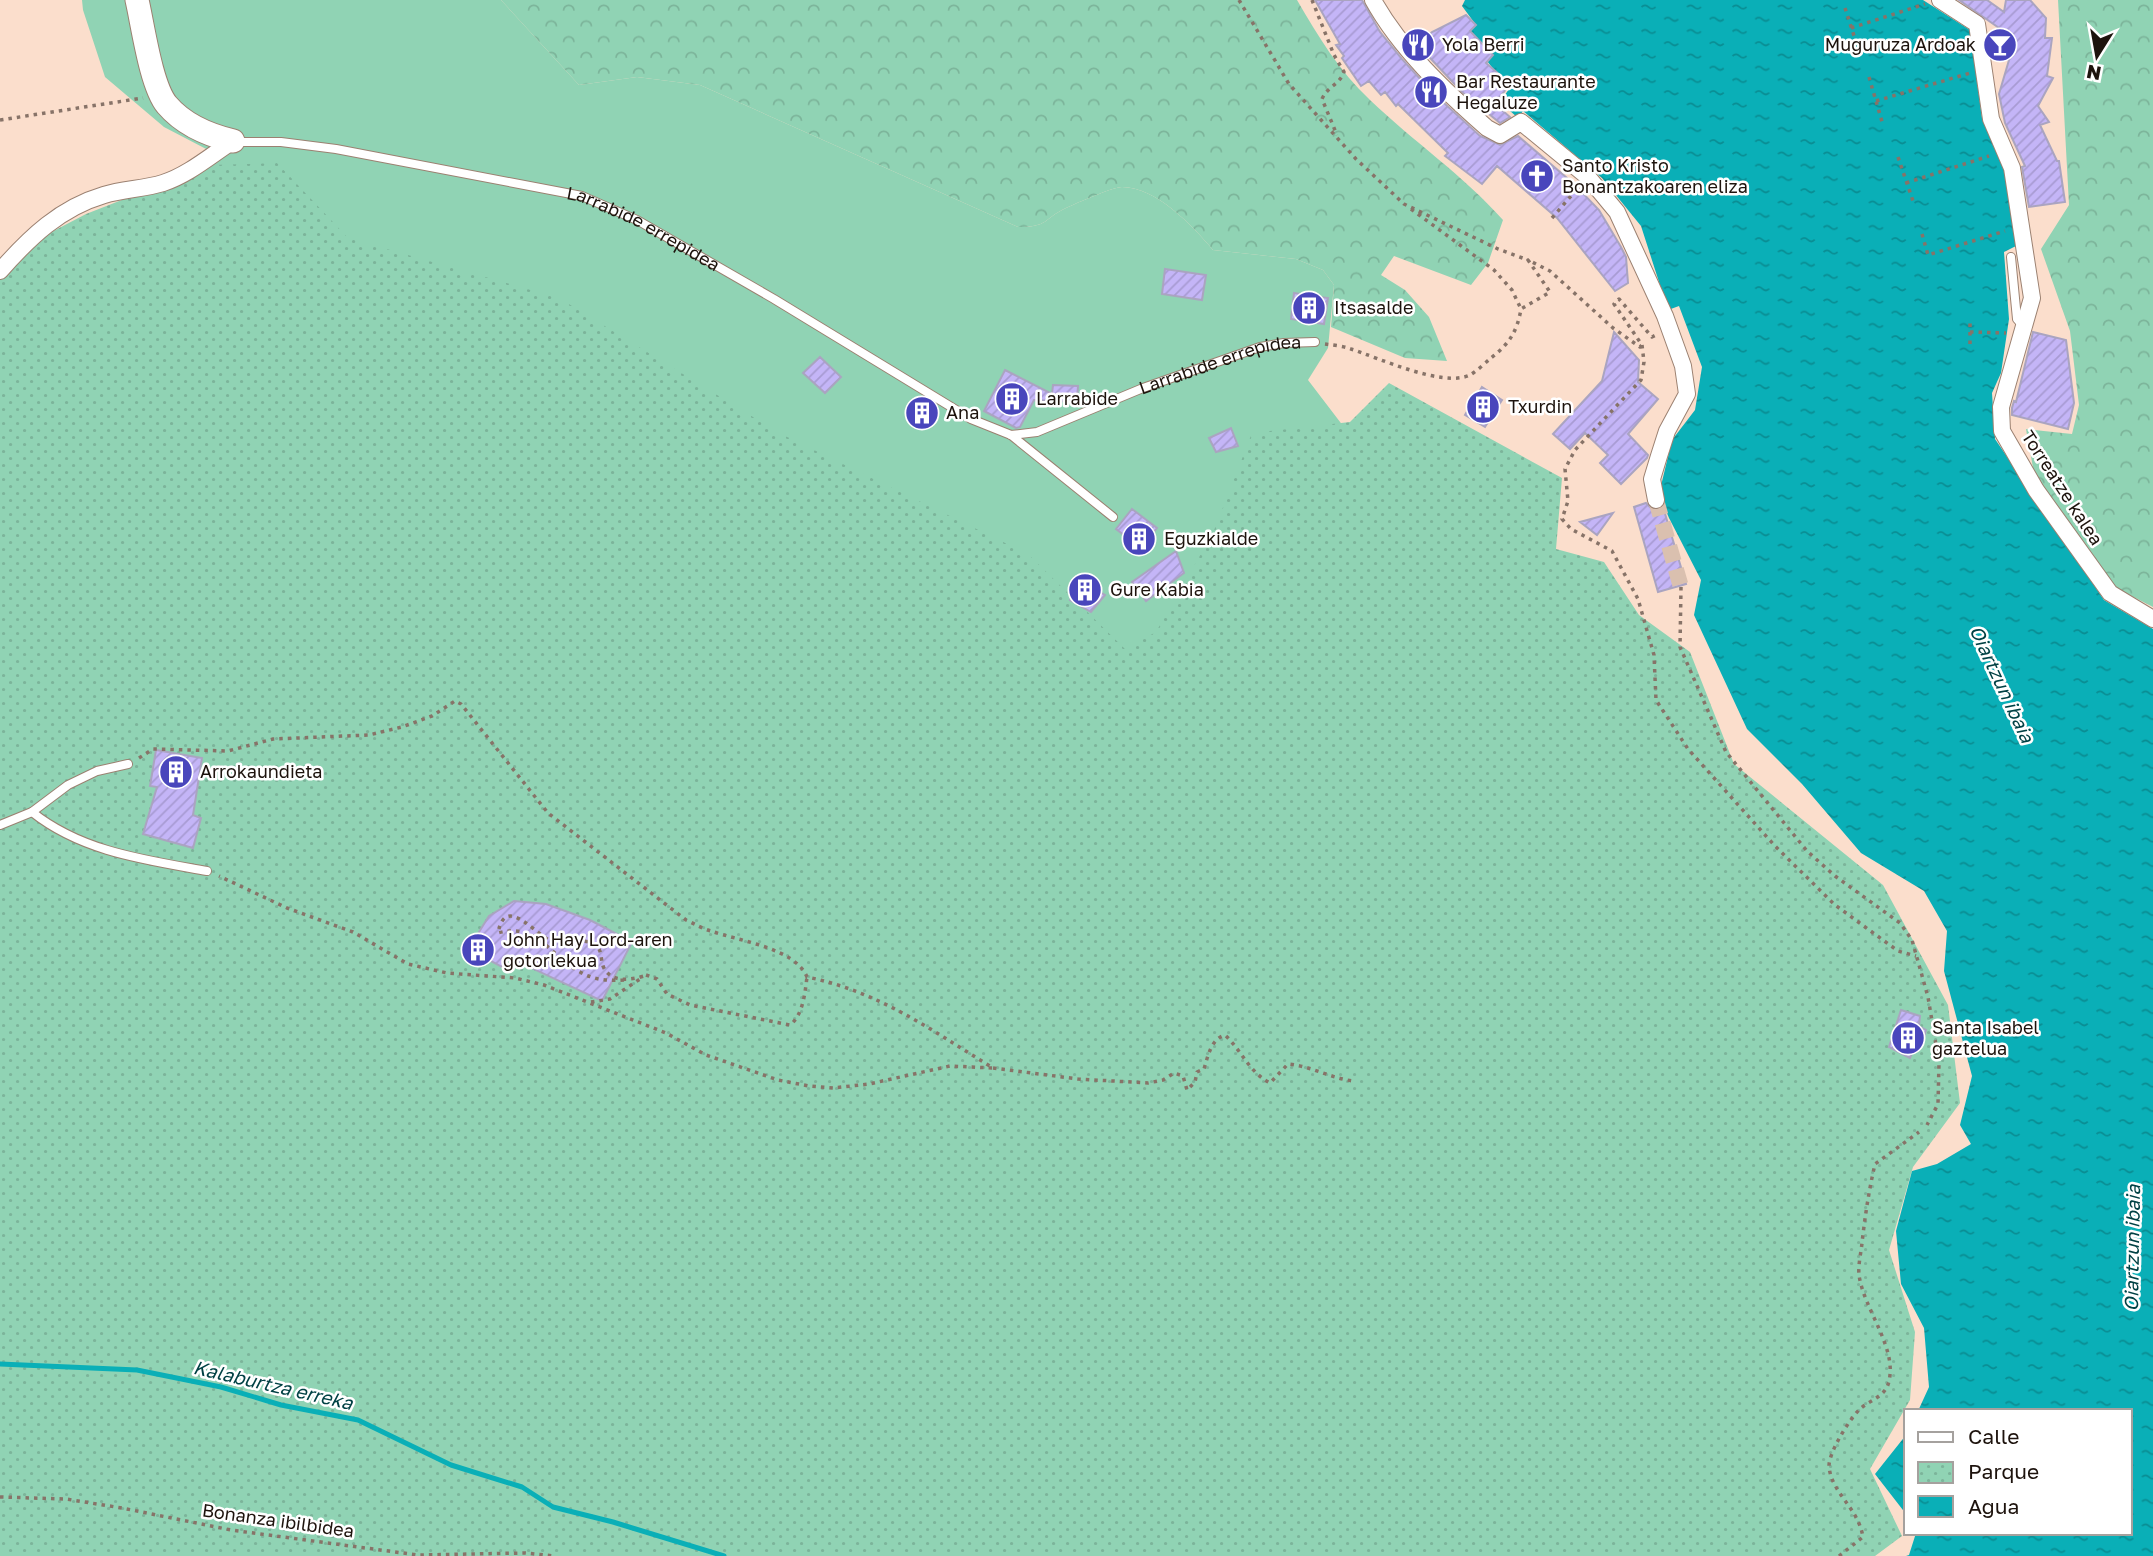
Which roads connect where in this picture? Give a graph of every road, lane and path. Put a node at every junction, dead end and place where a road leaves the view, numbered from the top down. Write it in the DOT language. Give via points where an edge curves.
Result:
graph roads {
  1 [pos="137,0"];
  2 [pos="1239,0"];
  3 [pos="1312,0"];
  4 [pos="1373,0"];
  5 [pos="1934,2"];
  6 [pos="1845,8"];
  7 [pos="1851,28"];
  8 [pos="1857,45"];
  9 [pos="1975,71"];
  10 [pos="1869,77"];
  11 [pos="1876,101"];
  12 [pos="167,104"];
  13 [pos="0,120"];
  14 [pos="1883,125"];
  15 [pos="1339,140"];
  16 [pos="233,141"];
  17 [pos="1997,153"];
  18 [pos="1898,157"];
  19 [pos="1588,177"];
  20 [pos="1906,183"];
  21 [pos="1404,204"];
  22 [pos="1914,204"];
  23 [pos="1552,218"];
  24 [pos="2014,228"];
  25 [pos="1922,234"];
  26 [pos="2011,257"];
  27 [pos="1528,260"];
  28 [pos="0,271"];
  29 [pos="1521,310"];
  30 [pos="1970,319"];
  31 [pos="2024,327"];
  32 [pos="1970,332"];
  33 [pos="1658,333"];
  34 [pos="2007,334"];
  35 [pos="1315,342"];
  36 [pos="1970,344"];
  37 [pos="1642,345"];
  38 [pos="1011,435"];
  39 [pos="1656,500"];
  40 [pos="1113,517"];
  41 [pos="1681,587"];
  42 [pos="2153,619"];
  43 [pos="128,764"];
  44 [pos="32,812"];
  45 [pos="0,825"];
  46 [pos="207,871"];
  47 [pos="1916,956"];
  48 [pos="646,975"];
  49 [pos="807,977"];
  50 [pos="624,980"];
  51 [pos="589,1002"];
  52 [pos="993,1068"];
  53 [pos="1353,1081"];
  54 [pos="1927,1125"];
  55 [pos="1919,1132"];
  56 [pos="0,1497"];
  57 [pos="554,1556"];
  58 [pos="1839,1556"];
  1 -- 12 [label="street, Larrabide errepidea" via="154,75"];
  2 -- 15 [label="path" via="1289,84"];
  3 -- 15 [label="path" via="1344,72 1322,99"];
  4 -- 19 [label="street" via="1408,50 1487,128 1500,135 1521,122"];
  5 -- 7 [label="path"];
  5 -- 31 [label="street, Torreatze kalea" via="1977,24 1991,119 2012,168 2022,226 2032,298"];
  6 -- 7 [label="path"];
  7 -- 8 [label="path"];
  9 -- 11 [label="path"];
  10 -- 11 [label="path"];
  11 -- 14 [label="path"];
  12 -- 13 [label="path" via="151,97"];
  12 -- 16 [label="street, Larrabide errepidea" via="199,130"];
  15 -- 21 [label="path"];
  16 -- 28 [label="street" via="163,183 105,194 76,205 51,220"];
  16 -- 38 [label="lane, Larrabide errepidea" via="336,149 582,196 637,220 971,419"];
  17 -- 20 [label="path"];
  18 -- 20 [label="path"];
  19 -- 23 [label="path"];
  19 -- 39 [label="street" via="1617,212 1683,366 1687,394 1667,431 1652,479"];
  20 -- 22 [label="path"];
  21 -- 27 [label="path"];
  21 -- 29 [label="path" via="1494,270 1513,290"];
  24 -- 25 [label="path" via="1928,255"];
  26 -- 31 [label="lane" via="2017,319"];
  27 -- 29 [label="path" via="1550,292"];
  27 -- 37 [label="path" via="1550,271 1613,328"];
  29 -- 35 [label="path" via="1511,339 1469,376 1446,378 1415,372 1348,347"];
  30 -- 32 [label="path"];
  31 -- 42 [label="street, Torreatze kalea" via="2001,407 2002,431 2036,490 2110,593"];
  32 -- 34 [label="path"];
  32 -- 36 [label="path"];
  33 -- 37 [label="path" via="1652,337 1619,299 1615,303"];
  35 -- 38 [label="lane, Larrabide errepidea" via="1260,347 1037,432"];
  37 -- 47 [label="path" via="1641,380 1575,450 1566,469 1568,500 1562,519 1571,529 1612,551 1619,563 1638,599 1654,655 1656,700 1688,749 1774,846 1835,905 1898,951"];
  38 -- 40 [label="lane, Larrabide errepidea"];
  41 -- 47 [label="path" via="1680,647 1726,752 1807,851 1900,923"];
  43 -- 44 [label="lane" via="97,771 68,785"];
  43 -- 49 [label="path" via="153,749 228,751 273,740 369,735 432,716 454,701 548,813 581,841 686,920 770,948 804,968"];
  44 -- 45 [label="lane"];
  44 -- 46 [label="lane" via="74,839 115,853"];
  46 -- 51 [label="path" via="353,932 408,964 447,973 515,978"];
  47 -- 54 [label="path" via="1939,1063 1938,1104"];
  48 -- 49 [label="path" via="657,979 667,994 690,1005 790,1025 805,995"];
  48 -- 50 [label="path"];
  48 -- 51 [label="path" via="610,999"];
  49 -- 52 [label="path" via="882,1000"];
  50 -- 50 [label="path" via="607,972 602,953 589,942 559,945 515,916 500,924 498,933 521,931 533,936 580,972 609,981"];
  51 -- 52 [label="path" via="666,1033 706,1055 809,1086 869,1084 950,1066"];
  52 -- 53 [label="path" via="1148,1083 1174,1073 1183,1076 1187,1090 1195,1083 1197,1072 1204,1069 1210,1048 1225,1035 1253,1073 1270,1083 1288,1064"];
  55 -- 58 [label="path" via="1875,1164 1867,1195 1859,1273 1869,1310 1886,1343 1890,1380 1885,1392 1858,1410 1829,1463 1833,1484 1851,1506 1863,1537"];
  56 -- 57 [label="path, Bonanza ibilbidea" via="66,1499 231,1530 418,1555"];
}
